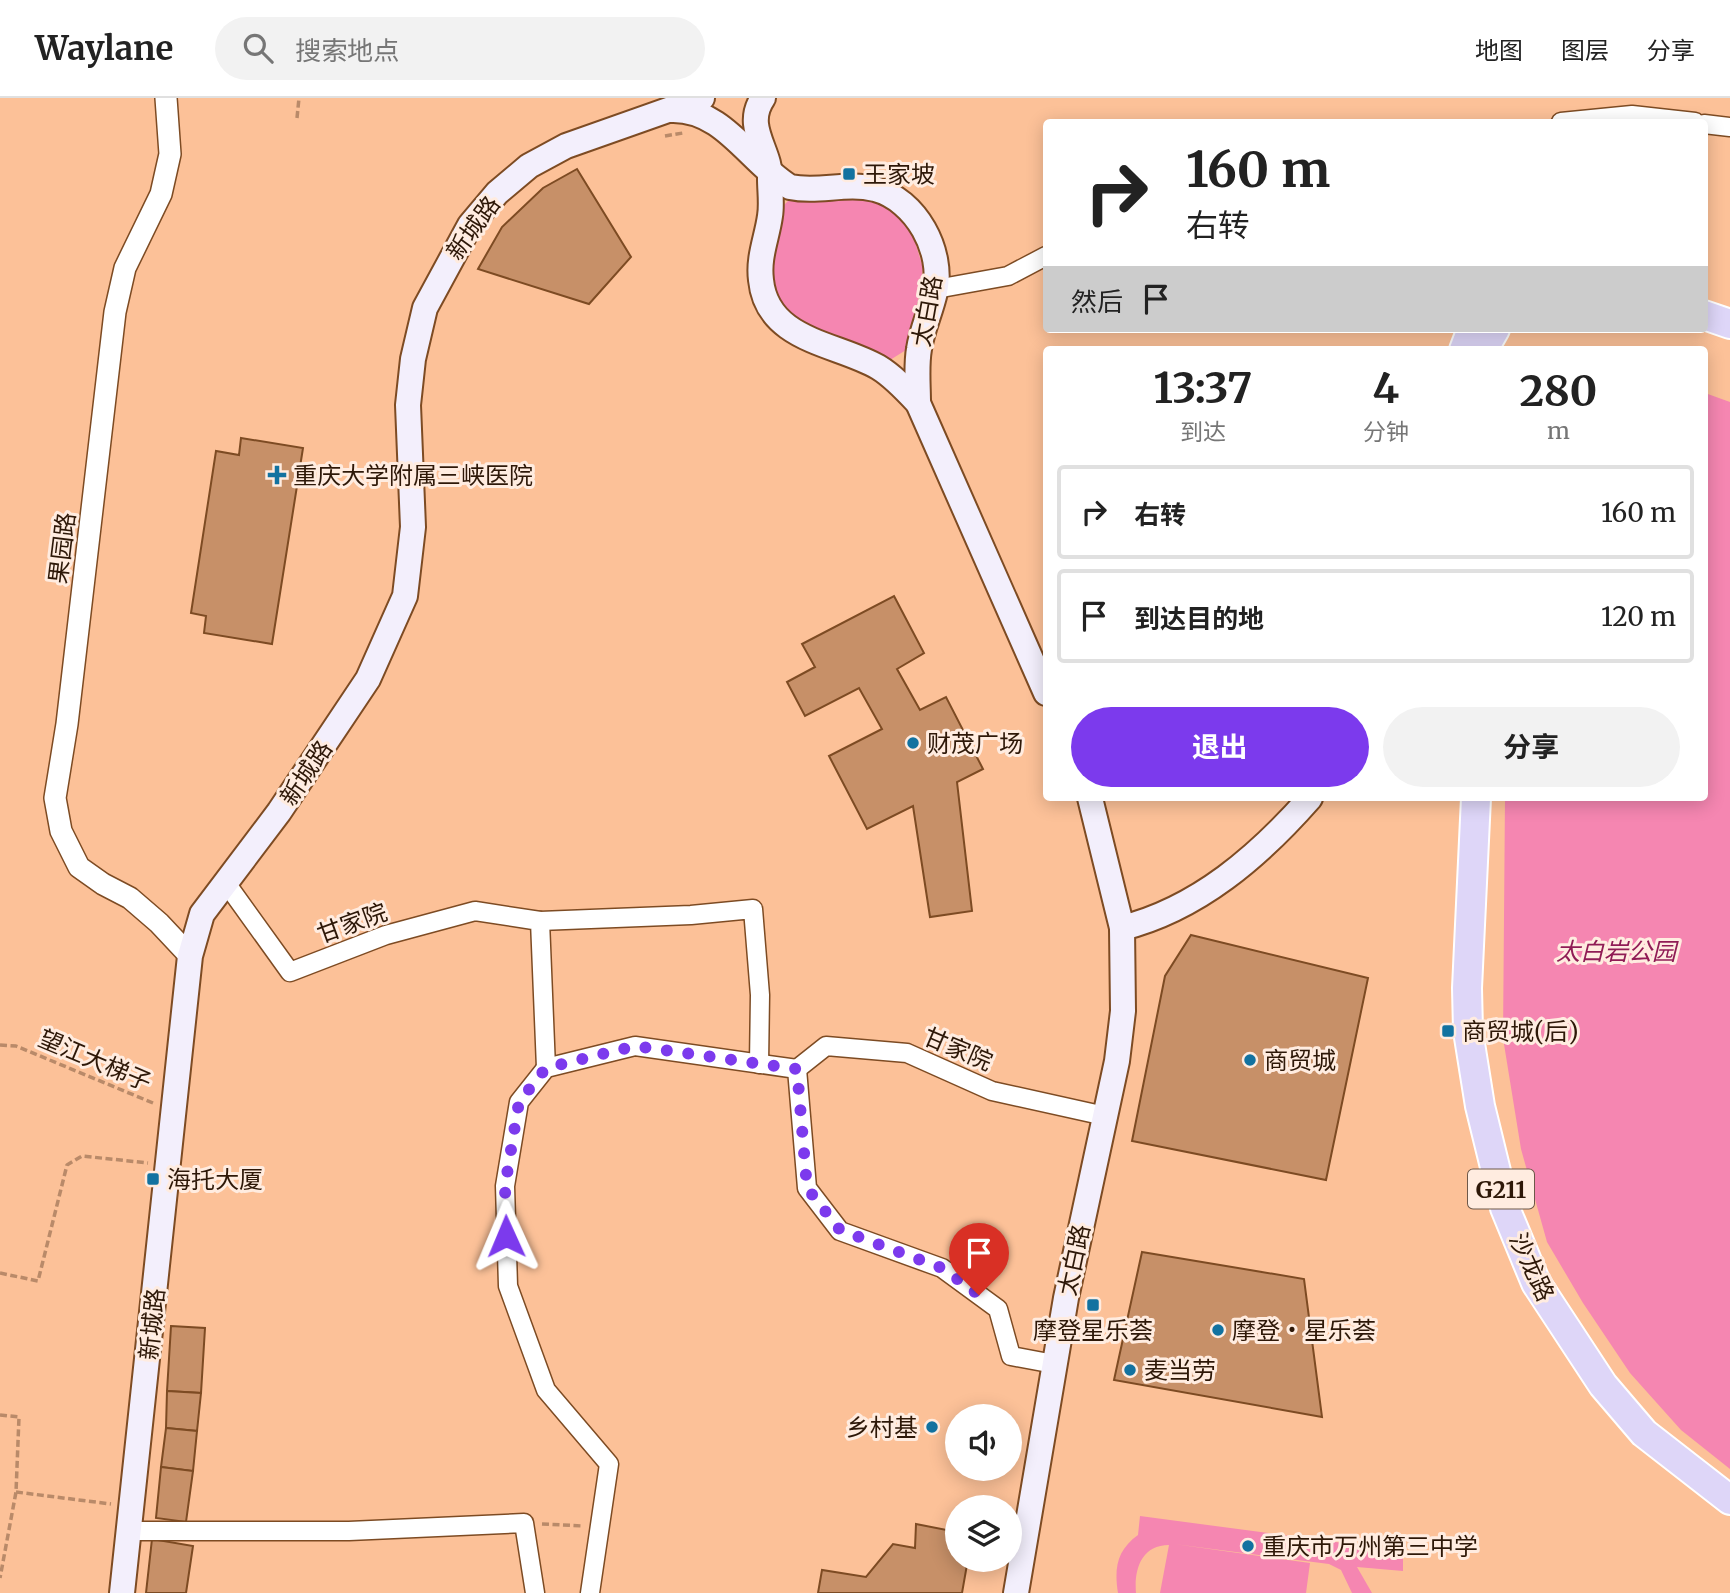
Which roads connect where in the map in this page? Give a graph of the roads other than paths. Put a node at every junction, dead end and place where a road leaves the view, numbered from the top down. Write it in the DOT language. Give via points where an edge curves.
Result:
graph roads {
  1 [pos="166,98"];
  2 [pos="702,98"];
  3 [pos="763,98"];
  4 [pos="664,110"];
  5 [pos="1591,119"];
  6 [pos="1668,119"];
  7 [pos="1708,124"];
  8 [pos="1730,127"];
  9 [pos="771,172"];
  10 [pos="1043,258"];
  11 [pos="936,289"];
  12 [pos="1708,301"];
  13 [pos="1730,308"];
  14 [pos="1708,316"];
  15 [pos="1730,324"];
  16 [pos="918,403"];
  17 [pos="1043,686"];
  18 [pos="1091,801"];
  19 [pos="1307,801"];
  20 [pos="1476,801"];
  21 [pos="1492,801"];
  22 [pos="226,883"];
  23 [pos="540,921"];
  24 [pos="1122,928"];
  25 [pos="190,956"];
  26 [pos="759,1064"];
  27 [pos="546,1068"];
  28 [pos="797,1069"];
  29 [pos="1105,1116"];
  30 [pos="1054,1364"];
  31 [pos="1730,1479"];
  32 [pos="1730,1500"];
  33 [pos="129,1531"];
  34 [pos="122,1593"];
  35 [pos="535,1593"];
  36 [pos="590,1593"];
  37 [pos="1016,1593"];
  1 -- 25 [label="street, 果园路" via="170,154 162,194 125,268 116,312 55,798 61,831 79,867 130,898"];
  2 -- 4 [label="main road, 新城路"];
  3 -- 9 [label="main road, 太白路" via="755,109 755,128"];
  4 -- 9 [label="main road, 太白路" via="688,111 713,121"];
  4 -- 22 [label="main road, 新城路" via="566,146 528,166 470,225 437,282 425,309 408,405 413,527 405,596 368,679"];
  5 -- 6 [label="street" via="1632,115"];
  7 -- 8 [label="street"];
  9 -- 11 [label="main road, 太白路" via="790,187 848,184 878,190 905,205 925,229 936,258"];
  9 -- 16 [label="main road, 太白路" via="771,215 760,257 769,307 805,339 881,368"];
  10 -- 11 [label="street" via="1008,276"];
  11 -- 16 [label="main road, 太白路" via="919,350"];
  12 -- 13 [label="highway"];
  14 -- 15 [label="highway"];
  16 -- 17 [label="main road, 太白路"];
  18 -- 24 [label="main road, 太白路"];
  19 -- 24 [label="main road" via="1245,861 1191,902"];
  20 -- 32 [label="highway, 沙龙路 / G211" via="1468,1031 1480,1106 1505,1208 1536,1283 1603,1385 1644,1433"];
  21 -- 31 [label="highway, 沙龙路 / G211" via="1486,1035 1495,1096 1532,1234 1570,1303 1630,1392 1676,1439"];
  22 -- 23 [label="street, 甘家院" via="290,972 386,935 475,911"];
  22 -- 25 [label="main road, 新城路" via="202,914"];
  23 -- 26 [label="street, 甘家院" via="753,909 760,995"];
  23 -- 27 [label="street"];
  24 -- 29 [label="main road, 太白路" via="1123,1011"];
  25 -- 33 [label="main road, 新城路"];
  26 -- 27 [label="street" via="635,1046"];
  26 -- 28 [label="street"];
  27 -- 36 [label="street" via="519,1102 505,1186 508,1286 546,1390 609,1464"];
  28 -- 29 [label="street, 甘家院" via="826,1046 907,1053 992,1091"];
  28 -- 30 [label="street" via="807,1188 840,1230 942,1268 998,1309 1011,1356"];
  29 -- 30 [label="main road, 太白路"];
  30 -- 37 [label="main road, 太白路"];
  33 -- 34 [label="main road, 新城路"];
  33 -- 35 [label="street" via="349,1531 524,1523"];
}
